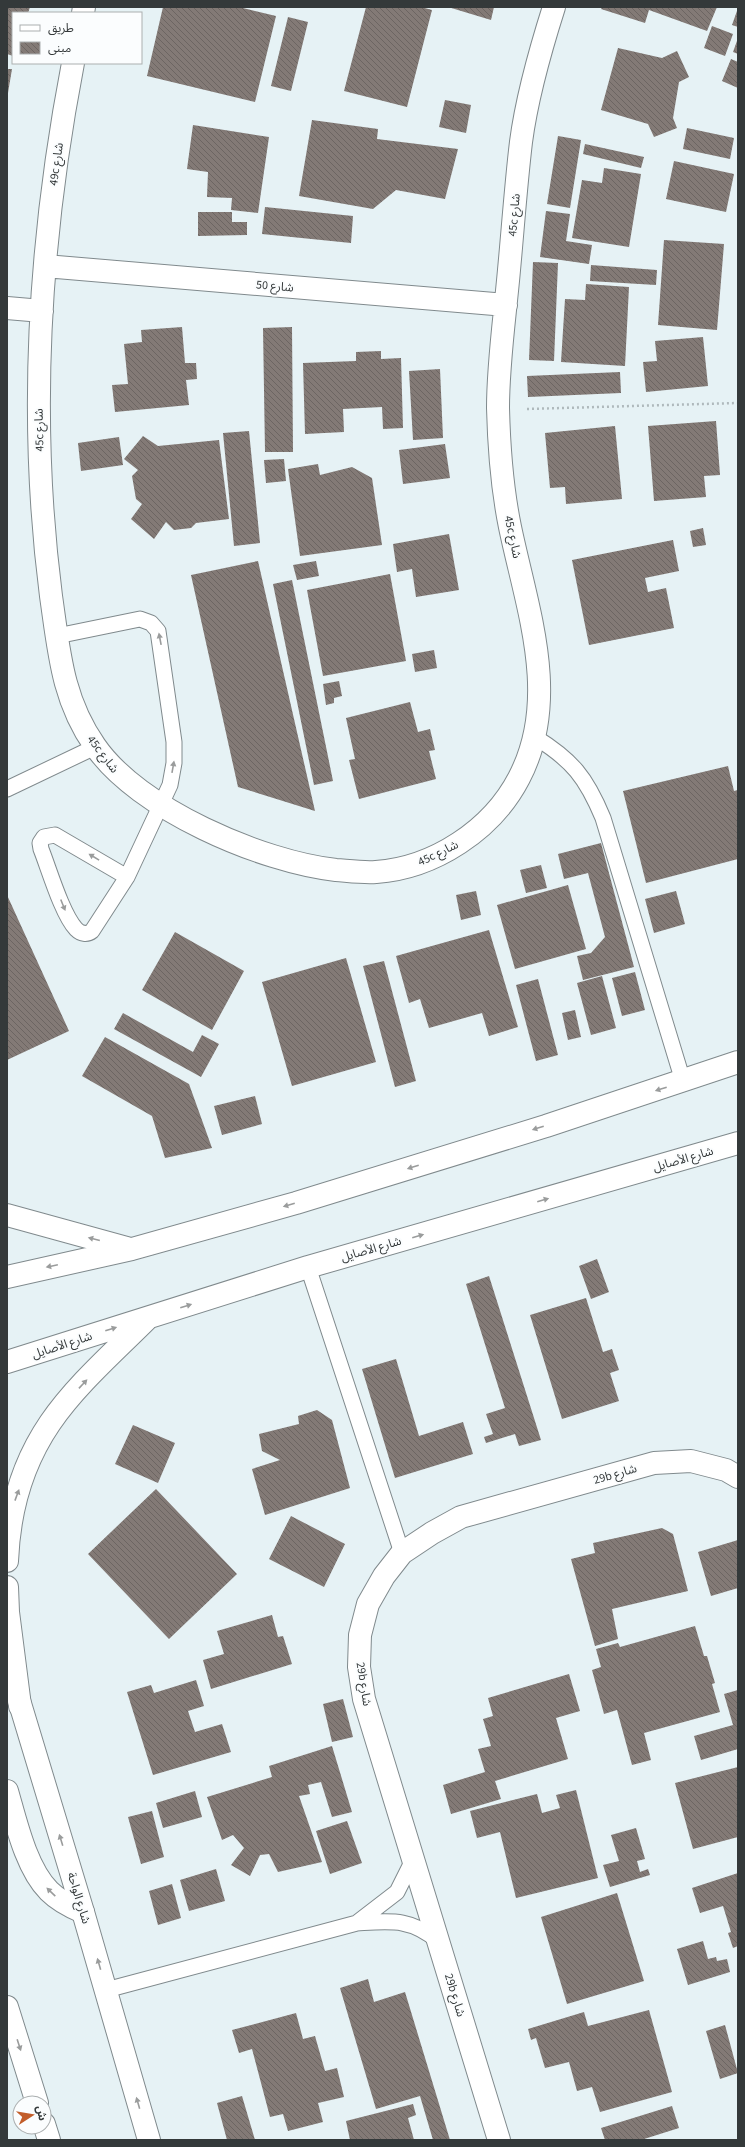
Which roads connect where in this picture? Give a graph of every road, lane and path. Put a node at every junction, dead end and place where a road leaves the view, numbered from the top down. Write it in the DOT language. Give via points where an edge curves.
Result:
graph roads {
  1 [pos="554,7"];
  2 [pos="73,64"];
  3 [pos="45,266"];
  4 [pos="506,305"];
  5 [pos="7,308"];
  6 [pos="42,311"];
  7 [pos="738,403"];
  8 [pos="498,410"];
  9 [pos="57,636"];
  10 [pos="535,737"];
  11 [pos="95,747"];
  12 [pos="7,789"];
  13 [pos="161,804"];
  14 [pos="127,877"];
  15 [pos="738,1062"];
  16 [pos="683,1082"];
  17 [pos="738,1143"];
  18 [pos="7,1215"];
  19 [pos="132,1249"];
  20 [pos="308,1268"];
  21 [pos="7,1277"];
  22 [pos="149,1317"];
  23 [pos="7,1362"];
  24 [pos="738,1477"];
  25 [pos="402,1553"];
  26 [pos="7,1561"];
  27 [pos="7,1587"];
  28 [pos="7,1657"];
  29 [pos="20,1706"];
  30 [pos="7,1791"];
  31 [pos="413,1860"];
  32 [pos="83,1912"];
  33 [pos="357,1923"];
  34 [pos="438,1941"];
  35 [pos="106,1990"];
  36 [pos="7,2007"];
  37 [pos="34,2095"];
  38 [pos="149,2140"];
  39 [pos="499,2140"];
  1 -- 4 [label="street, 45c شارع" via="531,88 521,141"];
  2 -- 3 [label="street, 49c شارع" via="53,186"];
  3 -- 4 [label="street, شارع 50"];
  3 -- 6 [label="street, 45c شارع"];
  4 -- 8 [label="street, 45c شارع"];
  5 -- 6 [label="street"];
  6 -- 9 [label="street, 45c شارع" via="38,418 41,493"];
  7 -- 8 [label="path"];
  8 -- 10 [label="street, 45c شارع" via="509,523 537,653 540,701"];
  9 -- 11 [label="street, 45c شارع" via="62,675 73,705"];
  13 -- 9 [label="lane, one-way" via="170,785 174,764 174,742 158,631 151,623 140,618"];
  10 -- 13 [label="street, 45c شارع" via="519,779 494,815 460,844 420,864 376,872 332,870 271,856 213,834"];
  10 -- 16 [label="lane" via="558,751 578,770 593,793 603,818"];
  11 -- 12 [label="lane"];
  11 -- 13 [label="street, 45c شارع" via="119,775"];
  13 -- 14 [label="lane"];
  14 -- 14 [label="lane, one-way" via="55,835 44,837 40,843 65,911 80,932 92,931"];
  15 -- 16 [label="street"];
  16 -- 19 [label="street, one-way" via="296,1203"];
  20 -- 17 [label="street, شارع الأصايل, one-way"];
  19 -- 18 [label="street, one-way"];
  19 -- 21 [label="street, one-way"];
  22 -- 20 [label="street, شارع الأصايل, one-way"];
  20 -- 25 [label="lane"];
  23 -- 22 [label="street, شارع الأصايل, one-way"];
  26 -- 22 [label="street, one-way" via="8,1533 15,1498 34,1451 50,1423 80,1387"];
  24 -- 25 [label="street, 29b شارع" via="726,1470 690,1461 654,1463 461,1517"];
  25 -- 31 [label="street, 29b شارع" via="384,1576 368,1604 360,1635 359,1667 364,1699"];
  27 -- 29 [label="street"];
  28 -- 29 [label="street, شارع الواحة"];
  32 -- 29 [label="street, شارع الواحة, one-way"];
  32 -- 30 [label="street, one-way" via="66,1904 49,1891 36,1873 25,1848"];
  31 -- 33 [label="lane" via="397,1892"];
  31 -- 34 [label="street, 29b شارع"];
  35 -- 32 [label="street, شارع الواحة, one-way"];
  33 -- 34 [label="lane" via="398,1921 413,1924"];
  33 -- 35 [label="lane"];
  34 -- 39 [label="street, 29b شارع"];
  38 -- 35 [label="street, شارع الواحة, one-way"];
  36 -- 37 [label="street, one-way"];
}
